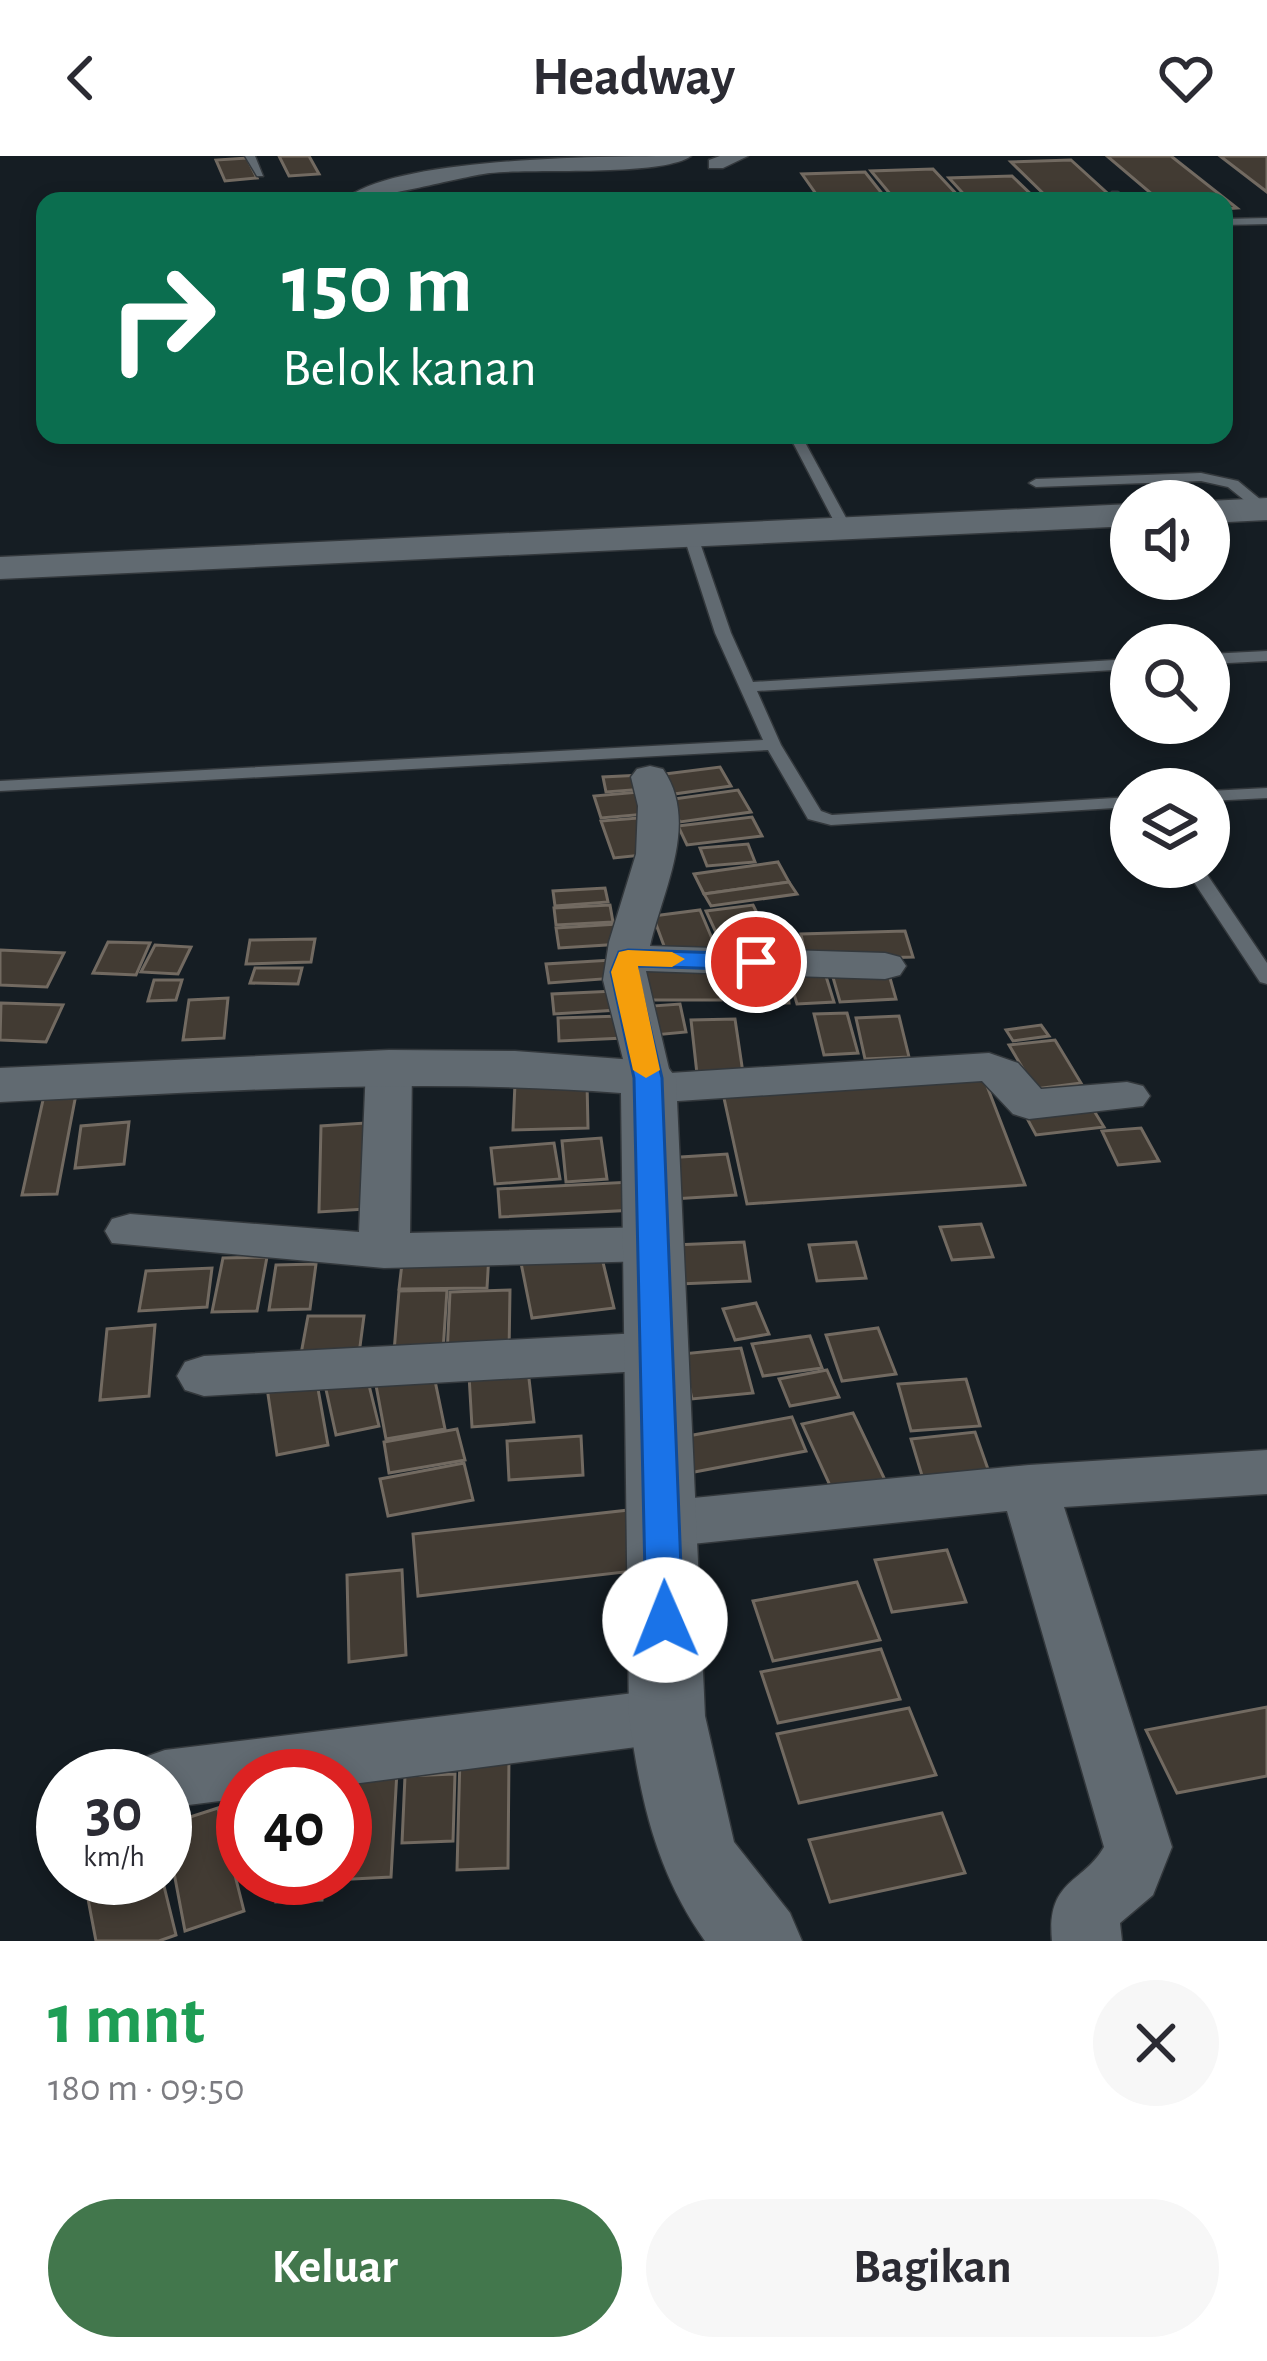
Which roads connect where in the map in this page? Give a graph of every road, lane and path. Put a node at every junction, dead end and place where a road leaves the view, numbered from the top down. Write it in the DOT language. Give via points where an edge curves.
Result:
graph roads {
  1 [pos="250,156"];
  2 [pos="681,156"];
  3 [pos="738,156"];
  4 [pos="716,164"];
  5 [pos="260,174"];
  6 [pos="380,192"];
  7 [pos="1267,220"];
  8 [pos="1233,222"];
  9 [pos="800,444"];
  10 [pos="1036,483"];
  11 [pos="1266,509"];
  12 [pos="1230,511"];
  13 [pos="1110,516"];
  14 [pos="844,527"];
  15 [pos="689,535"];
  16 [pos="0,568"];
  17 [pos="1267,656"];
  18 [pos="1230,658"];
  19 [pos="1110,665"];
  20 [pos="750,688"];
  21 [pos="773,745"];
  22 [pos="650,777"];
  23 [pos="0,786"];
  24 [pos="1267,793"];
  25 [pos="1230,795"];
  26 [pos="1110,803"];
  27 [pos="1207,888"];
  28 [pos="628,958"];
  29 [pos="885,966"];
  30 [pos="1267,978"];
  31 [pos="389,1067"];
  32 [pos="648,1084"];
  33 [pos="0,1085"];
  34 [pos="1127,1096"];
  35 [pos="130,1232"];
  36 [pos="650,1244"];
  37 [pos="384,1251"];
  38 [pos="659,1351"];
  39 [pos="204,1376"];
  40 [pos="1267,1472"];
  41 [pos="1029,1487"];
  42 [pos="663,1524"];
  43 [pos="667,1716"];
  44 [pos="192,1776"];
  45 [pos="760,1941"];
  46 [pos="1087,1941"];
  1 -- 5 [label="lane"];
  2 -- 6 [label="street" via="484,168"];
  3 -- 4 [label="street"];
  7 -- 8 [label="lane"];
  9 -- 14 [label="lane"];
  10 -- 11 [label="lane" via="1201,477 1233,484"];
  11 -- 12 [label="street"];
  13 -- 14 [label="street"];
  14 -- 15 [label="street"];
  15 -- 16 [label="street"];
  15 -- 20 [label="lane"];
  17 -- 18 [label="lane"];
  19 -- 20 [label="lane"];
  20 -- 21 [label="lane"];
  21 -- 23 [label="lane"];
  21 -- 26 [label="lane" via="811,812 825,820"];
  22 -- 28 [label="street" via="661,844"];
  24 -- 25 [label="lane"];
  27 -- 30 [label="lane"];
  28 -- 29 [label="street"];
  28 -- 32 [label="street" via="624,972"];
  31 -- 32 [label="street" via="515,1068"];
  31 -- 33 [label="street"];
  31 -- 37 [label="street"];
  32 -- 34 [label="street" via="989,1067 1029,1104"];
  32 -- 36 [label="street"];
  35 -- 37 [label="street"];
  36 -- 37 [label="street"];
  36 -- 38 [label="street"];
  38 -- 39 [label="street"];
  38 -- 42 [label="street"];
  40 -- 41 [label="street"];
  41 -- 42 [label="street"];
  41 -- 46 [label="street" via="1138,1847 1131,1870 1085,1912"];
  42 -- 43 [label="street"];
  43 -- 44 [label="street"];
  43 -- 45 [label="street" via="697,1856 725,1907"];
}
